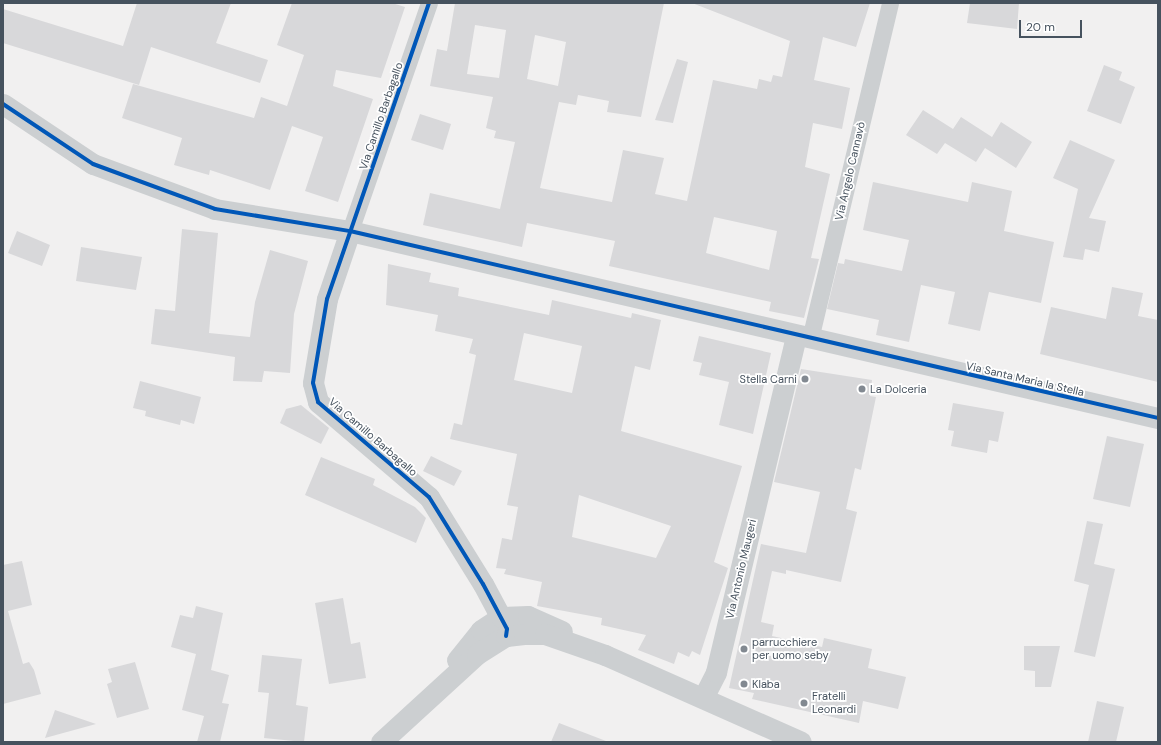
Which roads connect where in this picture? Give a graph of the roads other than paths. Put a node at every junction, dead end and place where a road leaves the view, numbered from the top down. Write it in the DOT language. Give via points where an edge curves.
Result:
graph roads {
  1 [pos="429,3"];
  2 [pos="890,3"];
  3 [pos="3,104"];
  4 [pos="350,231"];
  5 [pos="803,338"];
  6 [pos="1158,418"];
  7 [pos="504,627"];
  8 [pos="704,696"];
  9 [pos="381,742"];
  10 [pos="801,742"];
  1 -- 4 [label="street, Via Camillo Barbagallo"];
  2 -- 5 [label="street, Via Angelo Cannavò"];
  3 -- 4 [label="street, Via Santa Maria la Stella" via="93,164 149,187 215,209"];
  4 -- 5 [label="street, Via Santa Maria la Stella"];
  4 -- 7 [label="street, Via Camillo Barbagallo" via="327,299 313,384 318,402 429,497"];
  5 -- 6 [label="street, Via Santa Maria la Stella"];
  5 -- 8 [label="street, Via Antonio Maugeri" via="716,672"];
  7 -- 8 [label="street" via="528,616 545,621 605,655"];
  7 -- 9 [label="street" via="481,630 421,706"];
  8 -- 10 [label="street"];
}
